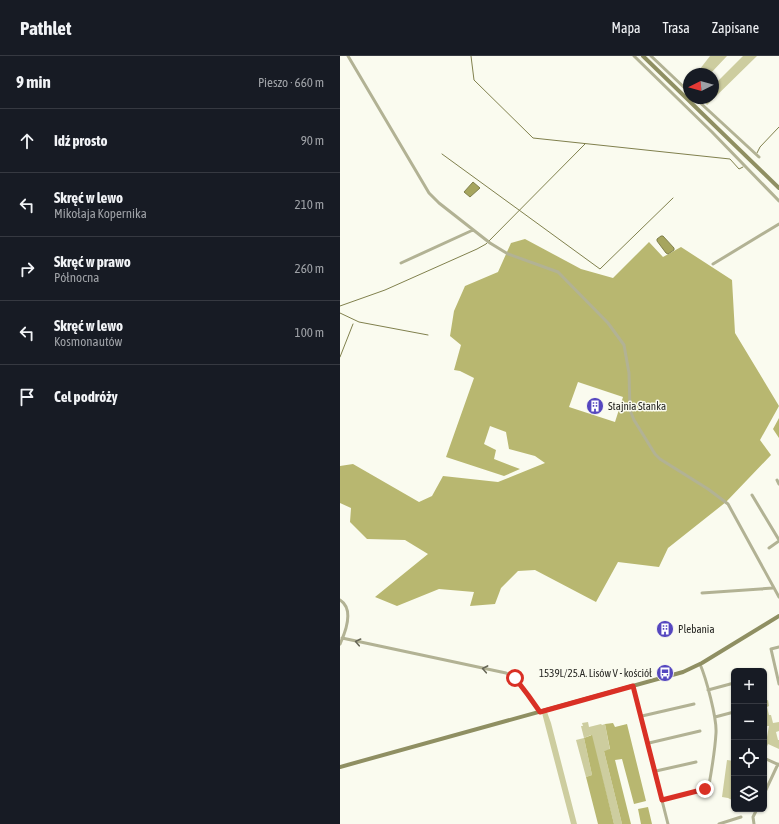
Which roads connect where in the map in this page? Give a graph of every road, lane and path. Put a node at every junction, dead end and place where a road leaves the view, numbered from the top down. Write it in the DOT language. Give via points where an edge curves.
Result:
graph roads {
  1 [pos="348,56"];
  2 [pos="634,56"];
  3 [pos="643,56"];
  4 [pos="651,56"];
  5 [pos="683,86"];
  6 [pos="701,104"];
  7 [pos="759,157"];
  8 [pos="779,188"];
  9 [pos="779,202"];
  10 [pos="779,224"];
  11 [pos="473,230"];
  12 [pos="401,263"];
  13 [pos="712,264"];
  14 [pos="777,480"];
  15 [pos="779,484"];
  16 [pos="752,494"];
  17 [pos="779,541"];
  18 [pos="769,548"];
  19 [pos="773,588"];
  20 [pos="702,593"];
  21 [pos="779,597"];
  22 [pos="340,600"];
  23 [pos="779,616"];
  24 [pos="342,638"];
  25 [pos="340,644"];
  26 [pos="779,647"];
  27 [pos="700,664"];
  28 [pos="778,676"];
  29 [pos="731,684"];
  30 [pos="779,684"];
  31 [pos="633,686"];
  32 [pos="708,690"];
  33 [pos="694,704"];
  34 [pos="540,712"];
  35 [pos="731,713"];
  36 [pos="642,716"];
  37 [pos="715,717"];
  38 [pos="700,732"];
  39 [pos="649,744"];
  40 [pos="767,760"];
  41 [pos="696,762"];
  42 [pos="778,765"];
  43 [pos="340,767"];
  44 [pos="656,771"];
  45 [pos="767,788"];
  46 [pos="662,800"];
  47 [pos="756,812"];
  48 [pos="741,817"];
  49 [pos="726,823"];
  50 [pos="668,824"];
  51 [pos="719,824"];
  52 [pos="754,824"];
  1 -- 11 [label="street" via="429,192"];
  2 -- 9 [label="street"];
  3 -- 8 [label="street"];
  4 -- 5 [label="street"];
  6 -- 7 [label="street"];
  10 -- 13 [label="street"];
  11 -- 12 [label="street"];
  11 -- 19 [label="street" via="508,254 558,272 608,322 624,345 630,373 630,410 655,454 728,504"];
  14 -- 15 [label="street"];
  16 -- 17 [label="street"];
  17 -- 18 [label="street"];
  19 -- 20 [label="street"];
  19 -- 21 [label="street"];
  22 -- 24 [label="street" via="346,605 348,612"];
  23 -- 27 [label="street"];
  24 -- 25 [label="street"];
  34 -- 24 [label="street, one-way" via="515,678 506,673"];
  26 -- 28 [label="street" via="771,649"];
  27 -- 31 [label="street" via="683,672"];
  27 -- 32 [label="street"];
  28 -- 30 [label="street"];
  29 -- 32 [label="street"];
  31 -- 34 [label="street"];
  31 -- 36 [label="street"];
  32 -- 37 [label="street"];
  33 -- 36 [label="street"];
  34 -- 43 [label="street"];
  35 -- 37 [label="street"];
  36 -- 39 [label="street"];
  37 -- 46 [label="street" via="716,733 708,788"];
  38 -- 39 [label="street"];
  39 -- 44 [label="street"];
  40 -- 42 [label="street"];
  41 -- 44 [label="street"];
  42 -- 45 [label="street"];
  44 -- 46 [label="street"];
  46 -- 50 [label="street"];
  47 -- 52 [label="street"];
  48 -- 49 [label="street" via="728,820"];
  49 -- 51 [label="street"];
}
